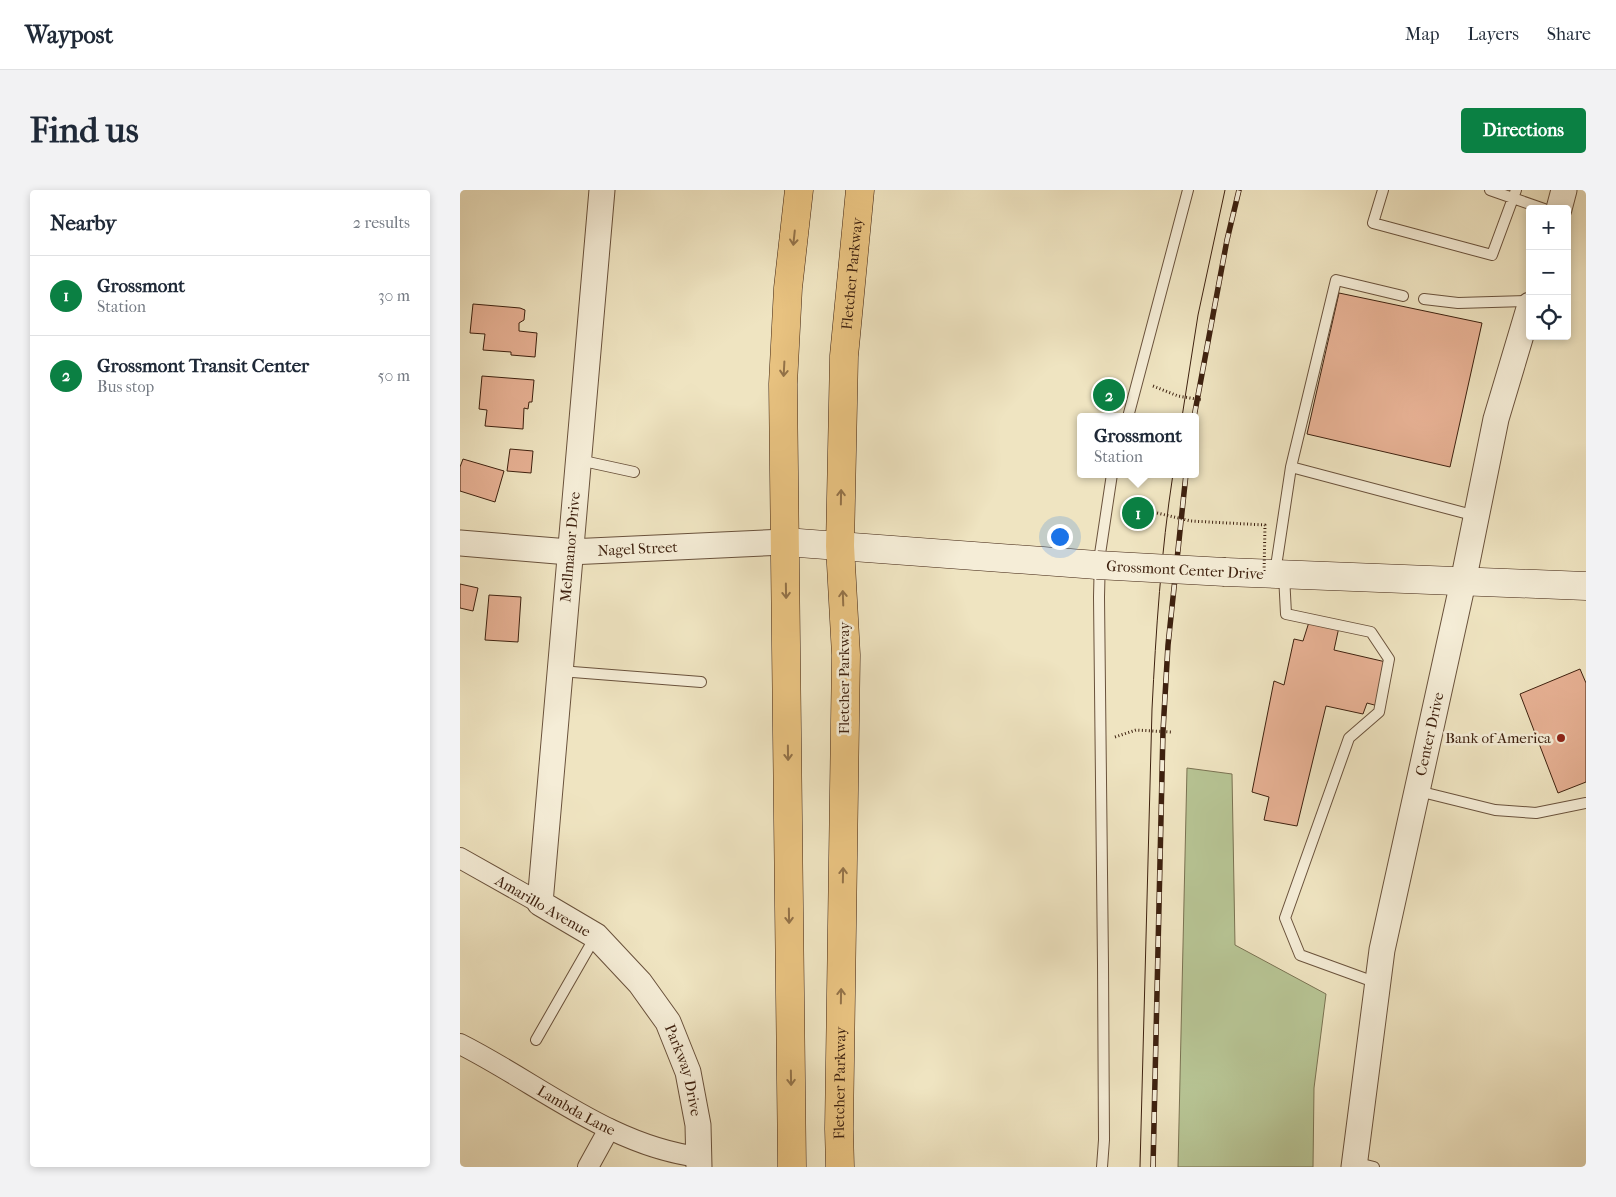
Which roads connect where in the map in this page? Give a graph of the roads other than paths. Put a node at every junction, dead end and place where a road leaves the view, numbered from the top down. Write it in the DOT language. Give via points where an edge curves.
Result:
graph roads {
  1 [pos="602,190"];
  2 [pos="799,190"];
  3 [pos="860,190"];
  4 [pos="1188,190"];
  5 [pos="1383,190"];
  6 [pos="1490,190"];
  7 [pos="1564,190"];
  8 [pos="1515,194"];
  9 [pos="1536,205"];
  10 [pos="1559,205"];
  11 [pos="1403,296"];
  12 [pos="1424,299"];
  13 [pos="1526,301"];
  14 [pos="1526,319"];
  15 [pos="1129,413"];
  16 [pos="578,460"];
  17 [pos="1291,467"];
  18 [pos="634,472"];
  19 [pos="1111,478"];
  20 [pos="1476,516"];
  21 [pos="785,542"];
  22 [pos="460,543"];
  23 [pos="840,546"];
  24 [pos="570,552"];
  25 [pos="1274,575"];
  26 [pos="1463,582"];
  27 [pos="1586,586"];
  28 [pos="560,671"];
  29 [pos="701,682"];
  30 [pos="1416,790"];
  31 [pos="1586,803"];
  32 [pos="460,858"];
  33 [pos="540,903"];
  34 [pos="596,936"];
  35 [pos="640,983"];
  36 [pos="1378,984"];
  37 [pos="536,1040"];
  38 [pos="461,1047"];
  39 [pos="609,1129"];
  40 [pos="699,1162"];
  41 [pos="1361,1165"];
  42 [pos="588,1167"];
  43 [pos="792,1167"];
  44 [pos="840,1167"];
  45 [pos="1102,1167"];
  1 -- 16 [label="street, Mellmanor Drive"];
  2 -- 21 [label="main road, one-way" via="788,288 783,384"];
  23 -- 3 [label="main road, Fletcher Parkway, one-way" via="844,356"];
  4 -- 15 [label="lane"];
  5 -- 8 [label="lane" via="1373,222 1492,255"];
  6 -- 8 [label="lane"];
  7 -- 10 [label="street"];
  8 -- 9 [label="lane"];
  11 -- 17 [label="lane" via="1336,280"];
  12 -- 13 [label="lane" via="1458,303"];
  14 -- 20 [label="street, Center Drive" via="1496,420"];
  16 -- 18 [label="lane"];
  16 -- 24 [label="street, Mellmanor Drive"];
  17 -- 20 [label="lane"];
  17 -- 25 [label="lane"];
  19 -- 45 [label="lane" via="1100,554 1099,607"];
  20 -- 26 [label="street, Center Drive"];
  21 -- 23 [label="main road, Grossmont Center Drive"];
  21 -- 24 [label="street, Nagel Street"];
  21 -- 43 [label="main road, one-way"];
  22 -- 24 [label="street, Nagel Street"];
  23 -- 25 [label="main road, Grossmont Center Drive, bridge"];
  44 -- 23 [label="main road, Fletcher Parkway, one-way" via="846,655"];
  24 -- 28 [label="street, Mellmanor Drive"];
  25 -- 26 [label="main road, Grossmont Center Drive"];
  25 -- 36 [label="lane" via="1286,614 1371,632 1389,659 1379,712 1349,738 1285,918 1300,955"];
  26 -- 27 [label="main road, Grossmont Center Drive"];
  26 -- 30 [label="street, Center Drive"];
  28 -- 29 [label="lane"];
  28 -- 33 [label="street, Mellmanor Drive"];
  30 -- 31 [label="lane" via="1495,810 1536,813"];
  30 -- 36 [label="street, Center Drive" via="1382,950"];
  32 -- 33 [label="street, Amarillo Avenue"];
  33 -- 34 [label="street, Amarillo Avenue"];
  34 -- 35 [label="street, Amarillo Avenue"];
  34 -- 37 [label="lane"];
  35 -- 40 [label="street, Parkway Drive" via="668,1022 688,1072 698,1125"];
  36 -- 41 [label="street, Center Drive"];
  38 -- 39 [label="street, Lambda Lane"];
  39 -- 40 [label="street, Lambda Lane"];
  39 -- 42 [label="street"];
}
